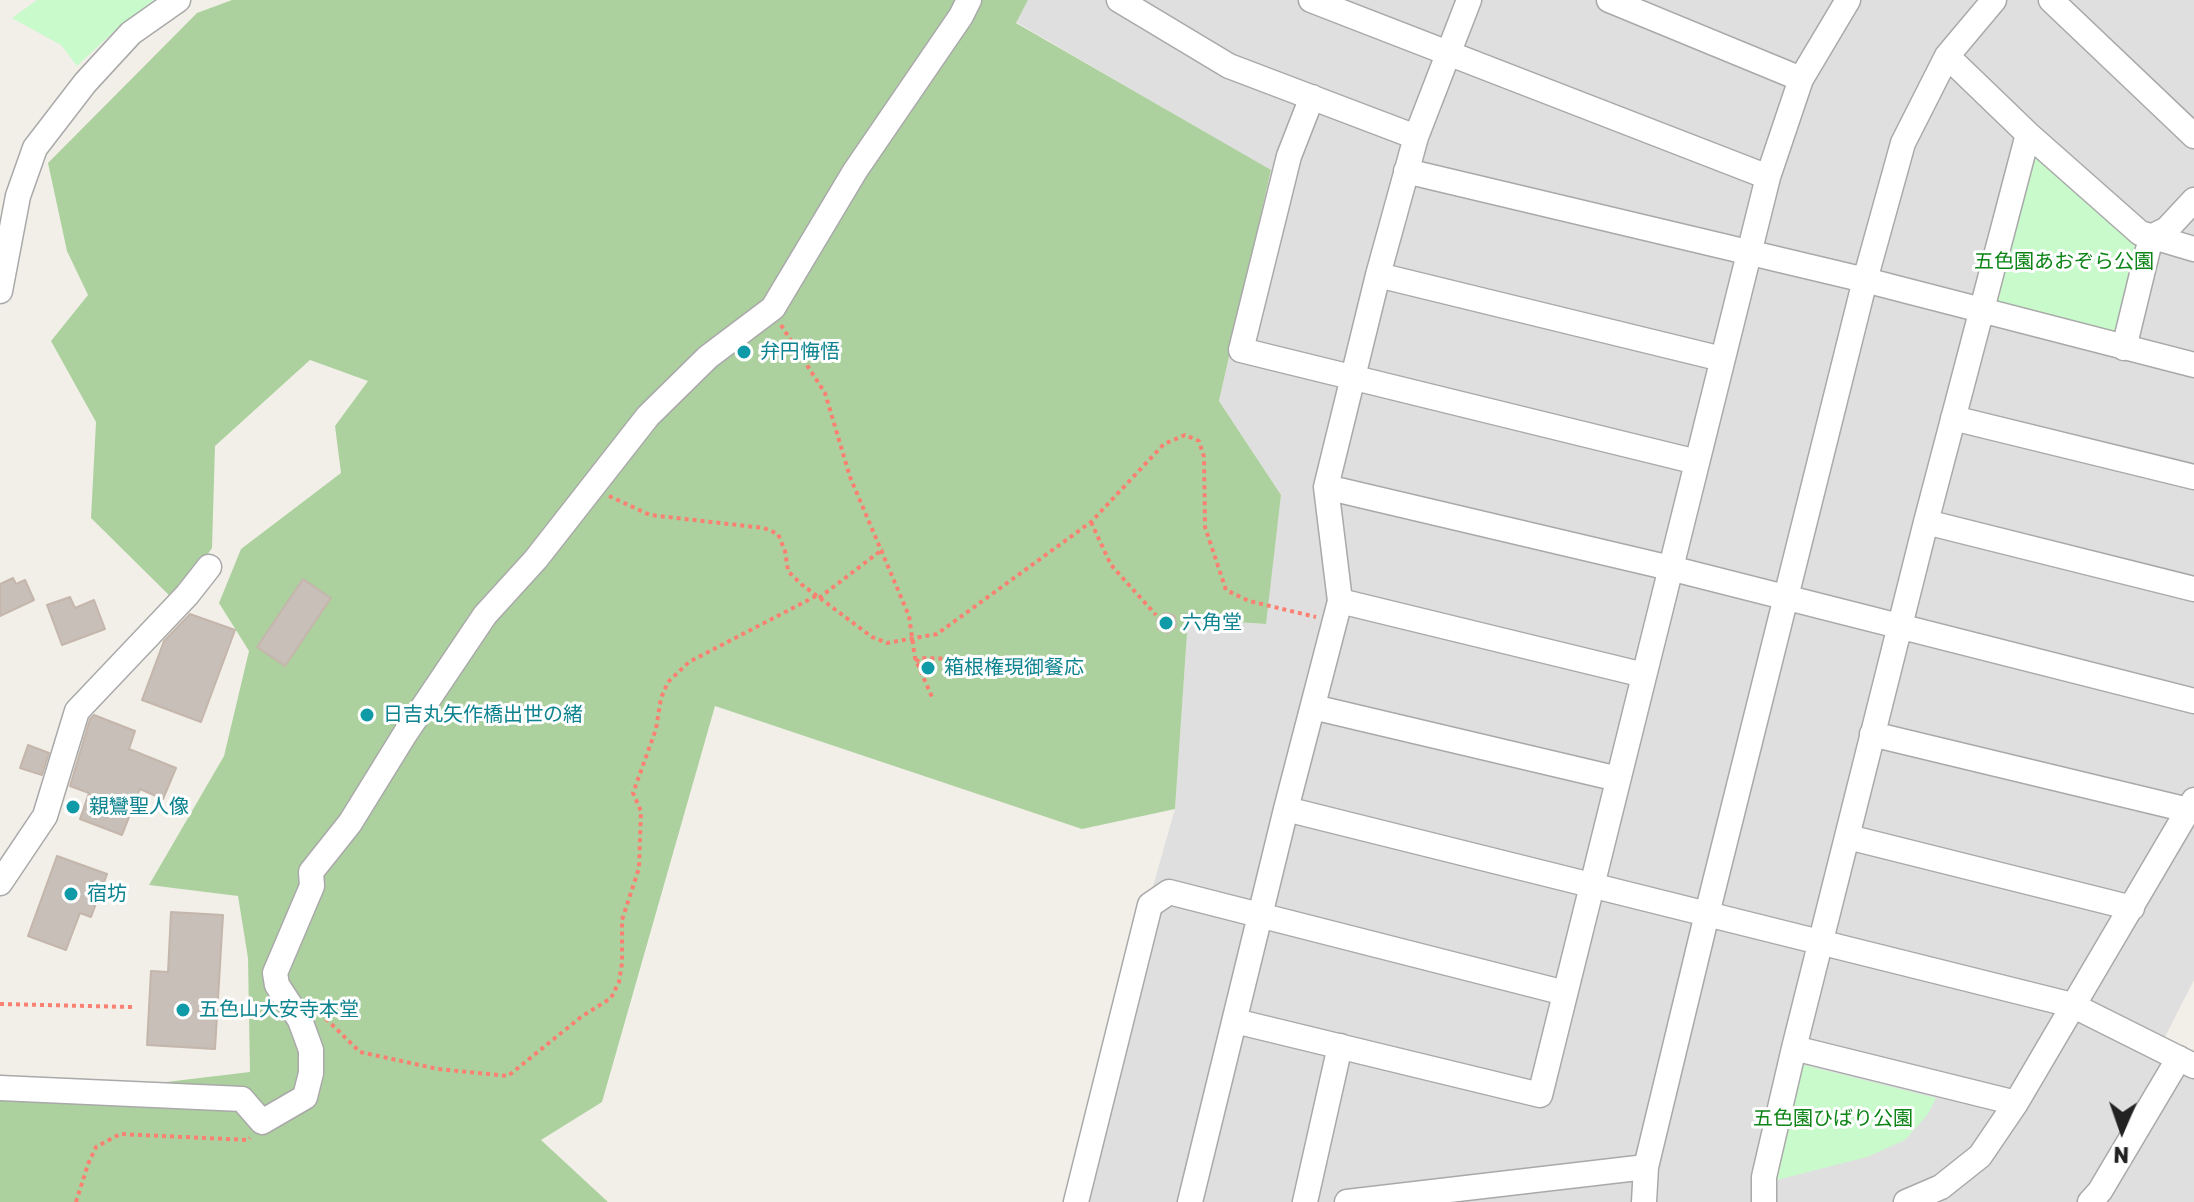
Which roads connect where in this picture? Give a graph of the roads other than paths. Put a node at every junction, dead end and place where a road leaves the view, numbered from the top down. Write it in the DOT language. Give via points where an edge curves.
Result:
graph roads {
  1 [pos="178,0"];
  2 [pos="969,0"];
  3 [pos="1119,0"];
  4 [pos="1311,0"];
  5 [pos="1469,0"];
  6 [pos="1609,0"];
  7 [pos="1848,0"];
  8 [pos="1994,0"];
  9 [pos="2051,0"];
  10 [pos="1448,53"];
  11 [pos="1947,56"];
  12 [pos="1801,79"];
  13 [pos="1312,97"];
  14 [pos="2028,134"];
  15 [pos="2194,136"];
  16 [pos="1416,137"];
  17 [pos="1406,171"];
  18 [pos="1768,177"];
  19 [pos="2194,200"];
  20 [pos="2151,237"];
  21 [pos="2194,249"];
  22 [pos="1751,253"];
  23 [pos="1378,275"];
  24 [pos="1865,280"];
  25 [pos="0,291"];
  26 [pos="1982,311"];
  27 [pos="2124,348"];
  28 [pos="1722,359"];
  29 [pos="2194,365"];
  30 [pos="1353,378"];
  31 [pos="1953,418"];
  32 [pos="1697,462"];
  33 [pos="2194,477"];
  34 [pos="1326,487"];
  35 [pos="1926,522"];
  36 [pos="209,567"];
  37 [pos="1670,568"];
  38 [pos="2194,589"];
  39 [pos="1788,599"];
  40 [pos="1338,611"];
  41 [pos="1900,626"];
  42 [pos="1644,675"];
  43 [pos="2194,701"];
  44 [pos="1313,707"];
  45 [pos="1872,734"];
  46 [pos="1618,779"];
  47 [pos="2191,805"];
  48 [pos="1286,809"];
  49 [pos="1848,837"];
  50 [pos="0,883"];
  51 [pos="1592,885"];
  52 [pos="2132,908"];
  53 [pos="1707,914"];
  54 [pos="1259,917"];
  55 [pos="1821,943"];
  56 [pos="1565,993"];
  57 [pos="2072,1005"];
  58 [pos="1235,1021"];
  59 [pos="1340,1046"];
  60 [pos="1794,1048"];
  61 [pos="2186,1062"];
  62 [pos="0,1088"];
  63 [pos="2016,1103"];
  64 [pos="1646,1167"];
  65 [pos="2098,1198"];
  66 [pos="1076,1202"];
  67 [pos="1190,1202"];
  68 [pos="1305,1202"];
  69 [pos="1347,1202"];
  70 [pos="1644,1202"];
  71 [pos="1764,1202"];
  72 [pos="1906,1202"];
  1 -- 25 [label="street" via="131,33 35,148 18,196"];
  2 -- 62 [label="street" via="855,171 773,308 688,374 648,416 485,615 350,823 311,872 312,886 275,973 311,1050 305,1097 262,1122 242,1099"];
  3 -- 13 [label="street" via="1229,66"];
  4 -- 10 [label="street"];
  5 -- 10 [label="street"];
  6 -- 12 [label="street"];
  7 -- 12 [label="street"];
  8 -- 11 [label="street"];
  9 -- 15 [label="street"];
  10 -- 16 [label="street"];
  10 -- 18 [label="street"];
  11 -- 14 [label="street"];
  11 -- 24 [label="street" via="1903,143"];
  12 -- 18 [label="street"];
  13 -- 16 [label="street"];
  13 -- 30 [label="street" via="1289,156 1241,350"];
  14 -- 20 [label="street"];
  14 -- 26 [label="street"];
  16 -- 17 [label="street"];
  17 -- 22 [label="street"];
  17 -- 23 [label="street"];
  18 -- 22 [label="street"];
  19 -- 20 [label="street" via="2167,229"];
  20 -- 21 [label="street"];
  20 -- 27 [label="street"];
  22 -- 24 [label="street"];
  22 -- 28 [label="street"];
  23 -- 28 [label="street"];
  23 -- 30 [label="street"];
  24 -- 26 [label="street"];
  24 -- 39 [label="street"];
  26 -- 27 [label="street"];
  26 -- 31 [label="street"];
  27 -- 29 [label="street"];
  28 -- 32 [label="street"];
  30 -- 32 [label="street"];
  30 -- 34 [label="street"];
  31 -- 33 [label="street"];
  31 -- 35 [label="street"];
  32 -- 37 [label="street"];
  34 -- 37 [label="street"];
  34 -- 40 [label="street"];
  35 -- 38 [label="street"];
  35 -- 41 [label="street"];
  36 -- 50 [label="street" via="77,711 45,816"];
  37 -- 39 [label="street"];
  37 -- 42 [label="street"];
  39 -- 41 [label="street"];
  39 -- 53 [label="street"];
  40 -- 42 [label="street"];
  40 -- 44 [label="street"];
  41 -- 43 [label="street"];
  41 -- 45 [label="street"];
  42 -- 46 [label="street"];
  44 -- 46 [label="street"];
  44 -- 48 [label="street"];
  45 -- 47 [label="street"];
  45 -- 49 [label="street"];
  46 -- 51 [label="street"];
  47 -- 52 [label="street"];
  48 -- 51 [label="street"];
  48 -- 54 [label="street"];
  49 -- 52 [label="street"];
  49 -- 55 [label="street"];
  51 -- 53 [label="street"];
  51 -- 56 [label="street"];
  52 -- 57 [label="street"];
  53 -- 55 [label="street"];
  53 -- 64 [label="street"];
  54 -- 56 [label="street"];
  54 -- 58 [label="street"];
  54 -- 66 [label="street" via="1169,892 1150,905"];
  55 -- 57 [label="street"];
  55 -- 60 [label="street"];
  56 -- 59 [label="street" via="1540,1095"];
  57 -- 61 [label="street"];
  57 -- 63 [label="street"];
  58 -- 59 [label="street"];
  58 -- 67 [label="street"];
  59 -- 68 [label="street"];
  60 -- 63 [label="street"];
  60 -- 71 [label="street" via="1764,1177"];
  61 -- 65 [label="street"];
  63 -- 72 [label="street" via="1965,1171"];
  64 -- 69 [label="street"];
  64 -- 70 [label="street"];
}
